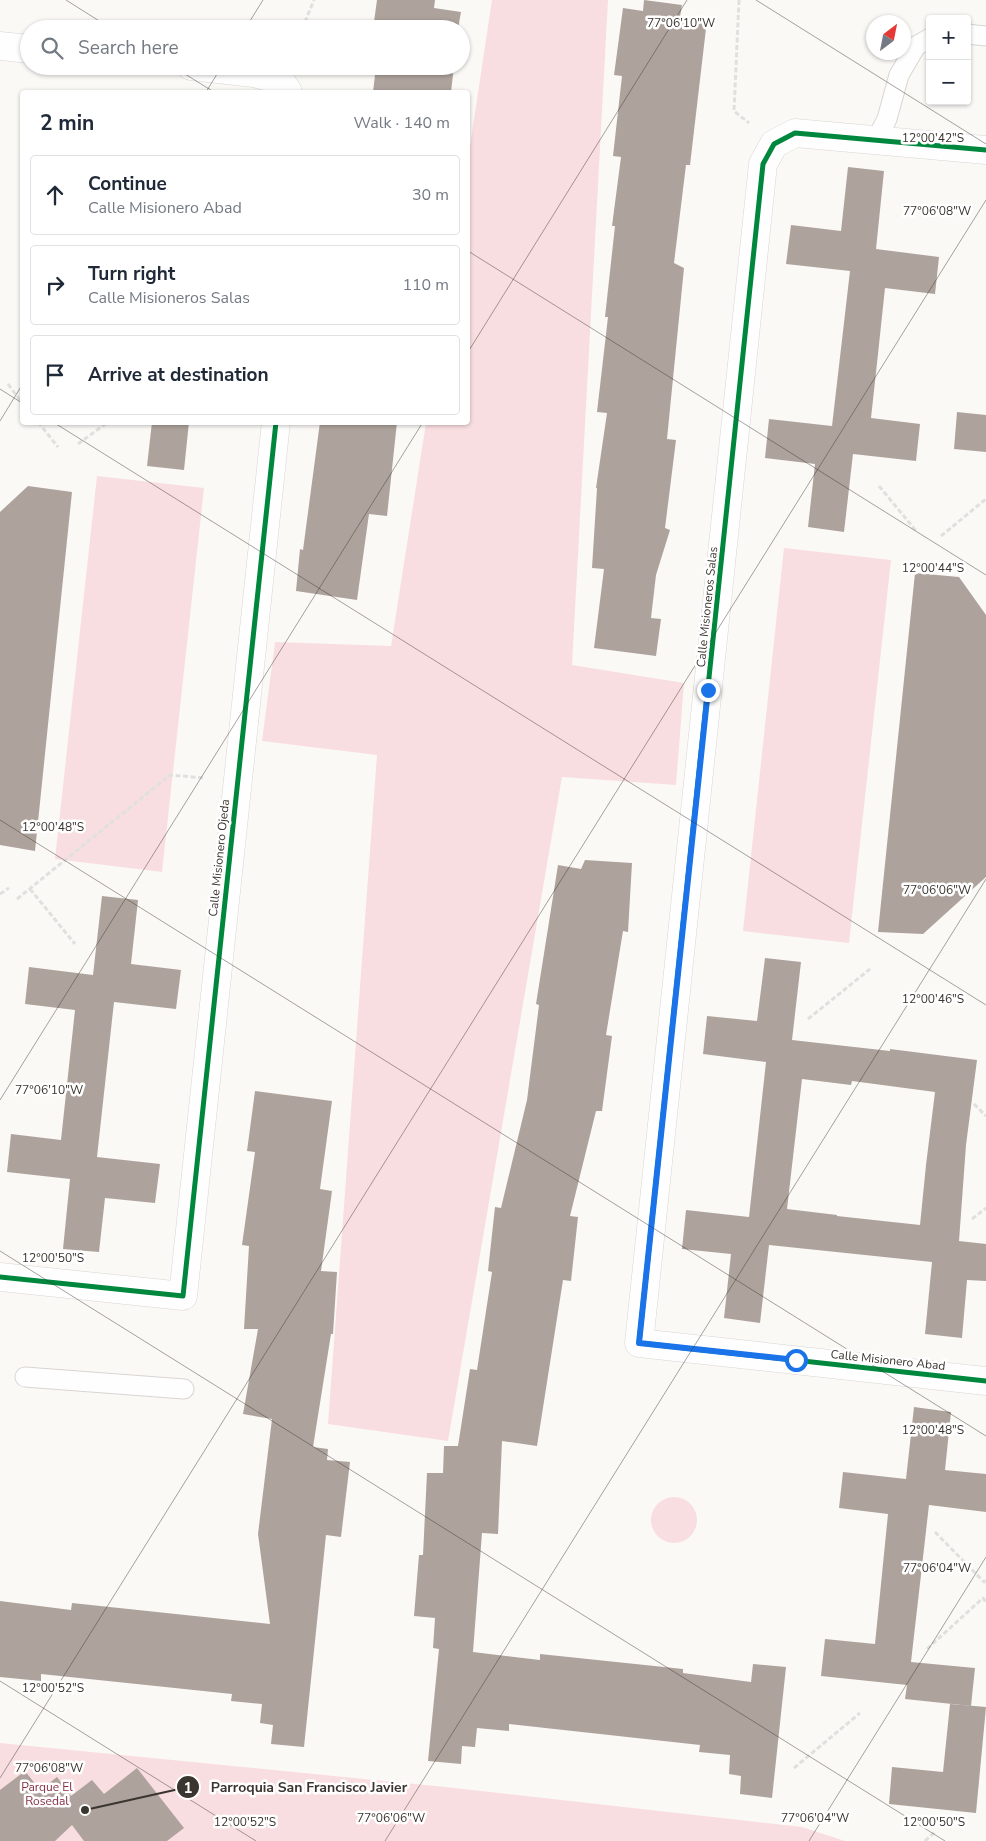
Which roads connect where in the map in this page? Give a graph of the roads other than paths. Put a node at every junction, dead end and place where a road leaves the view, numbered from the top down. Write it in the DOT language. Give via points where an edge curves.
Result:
graph roads {
  1 [pos="971,34"];
  2 [pos="986,36"];
  3 [pos="926,40"];
  4 [pos="0,46"];
  5 [pos="20,48"];
  6 [pos="261,75"];
  7 [pos="287,90"];
  8 [pos="876,140"];
  9 [pos="986,150"];
  10 [pos="276,425"];
  11 [pos="0,1277"];
  12 [pos="639,1343"];
  13 [pos="25,1376"];
  14 [pos="986,1381"];
  15 [pos="184,1389"];
  1 -- 2 [label="lane"];
  3 -- 8 [label="lane" via="916,46 900,75 887,119"];
  4 -- 5 [label="street"];
  6 -- 7 [label="street" via="280,80"];
  8 -- 9 [label="street"];
  8 -- 12 [label="street, Calle Misioneros Salas" via="795,133 774,144 763,164"];
  10 -- 11 [label="street, Calle Misionero Ojeda" via="183,1296"];
  12 -- 14 [label="street, Calle Misionero Abad"];
  13 -- 15 [label="lane"];
}
